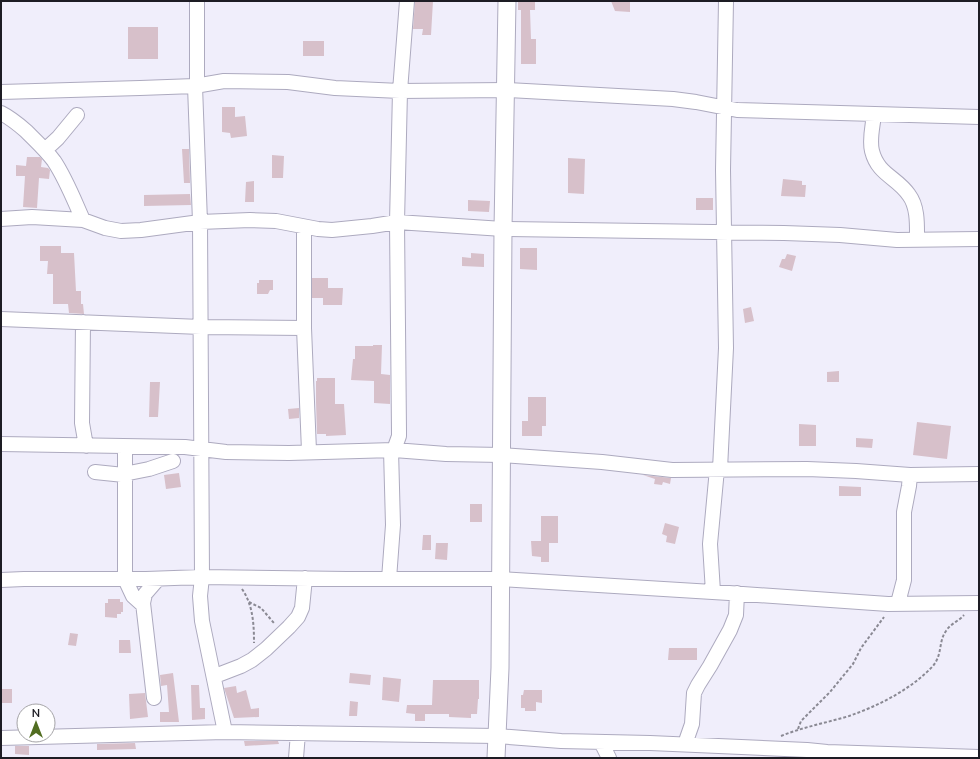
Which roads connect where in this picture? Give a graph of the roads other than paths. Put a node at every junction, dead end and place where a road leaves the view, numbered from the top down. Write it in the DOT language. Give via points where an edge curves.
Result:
graph roads {
  1 [pos="197,1"];
  2 [pos="407,1"];
  3 [pos="507,1"];
  4 [pos="726,1"];
  5 [pos="196,86"];
  6 [pos="506,90"];
  7 [pos="400,91"];
  8 [pos="1,92"];
  9 [pos="725,109"];
  10 [pos="1,113"];
  11 [pos="874,114"];
  12 [pos="77,115"];
  13 [pos="979,118"];
  14 [pos="45,150"];
  15 [pos="1,219"];
  16 [pos="83,220"];
  17 [pos="200,222"];
  18 [pos="397,222"];
  19 [pos="304,227"];
  20 [pos="503,229"];
  21 [pos="724,232"];
  22 [pos="979,239"];
  23 [pos="917,240"];
  24 [pos="1,319"];
  25 [pos="83,322"];
  26 [pos="201,327"];
  27 [pos="304,328"];
  28 [pos="1,444"];
  29 [pos="86,446"];
  30 [pos="125,447"];
  31 [pos="202,450"];
  32 [pos="392,450"];
  33 [pos="309,451"];
  34 [pos="502,455"];
  35 [pos="173,461"];
  36 [pos="718,469"];
  37 [pos="95,472"];
  38 [pos="124,474"];
  39 [pos="979,474"];
  40 [pos="910,475"];
  41 [pos="202,577"];
  42 [pos="305,578"];
  43 [pos="125,579"];
  44 [pos="158,579"];
  45 [pos="389,579"];
  46 [pos="499,579"];
  47 [pos="1,580"];
  48 [pos="713,592"];
  49 [pos="737,593"];
  50 [pos="977,603"];
  51 [pos="895,604"];
  52 [pos="143,605"];
  53 [pos="215,676"];
  54 [pos="154,698"];
  55 [pos="226,732"];
  56 [pos="298,734"];
  57 [pos="497,736"];
  58 [pos="1,738"];
  59 [pos="601,742"];
  60 [pos="685,744"];
  61 [pos="806,754"];
  62 [pos="296,758"];
  63 [pos="496,758"];
  64 [pos="609,758"];
  65 [pos="979,758"];
  1 -- 5 [label="street"];
  2 -- 7 [label="street"];
  3 -- 6 [label="street"];
  4 -- 9 [label="street"];
  5 -- 7 [label="street" via="224,82 288,82 335,88"];
  5 -- 8 [label="street"];
  5 -- 17 [label="street"];
  6 -- 7 [label="street"];
  6 -- 9 [label="street" via="673,99"];
  6 -- 20 [label="street"];
  7 -- 18 [label="street"];
  9 -- 11 [label="street"];
  9 -- 21 [label="street"];
  10 -- 14 [label="street" via="12,118"];
  11 -- 13 [label="street"];
  11 -- 23 [label="street" via="871,143 873,156 880,168 910,195 915,207"];
  12 -- 14 [label="street"];
  14 -- 16 [label="street" via="63,177"];
  15 -- 16 [label="street" via="32,217"];
  16 -- 17 [label="street" via="121,231"];
  17 -- 19 [label="street" via="276,221"];
  17 -- 26 [label="street"];
  18 -- 19 [label="street" via="332,230"];
  18 -- 20 [label="street"];
  18 -- 32 [label="street" via="399,436"];
  19 -- 27 [label="street"];
  20 -- 21 [label="street"];
  20 -- 34 [label="street"];
  21 -- 23 [label="street"];
  21 -- 36 [label="street" via="726,348"];
  22 -- 23 [label="street"];
  24 -- 25 [label="street"];
  25 -- 26 [label="street"];
  25 -- 29 [label="street" via="82,423"];
  26 -- 27 [label="street"];
  26 -- 31 [label="street"];
  27 -- 33 [label="street"];
  28 -- 29 [label="street"];
  29 -- 30 [label="street"];
  30 -- 31 [label="street" via="185,447"];
  30 -- 38 [label="street"];
  31 -- 33 [label="street"];
  31 -- 41 [label="street"];
  32 -- 33 [label="street"];
  32 -- 34 [label="street"];
  32 -- 45 [label="street" via="393,525"];
  34 -- 36 [label="street" via="672,470"];
  34 -- 46 [label="street"];
  35 -- 38 [label="street"];
  36 -- 40 [label="street" via="856,471"];
  36 -- 48 [label="street" via="710,544"];
  37 -- 38 [label="street"];
  38 -- 43 [label="street"];
  39 -- 40 [label="street"];
  40 -- 51 [label="street" via="904,512 904,580"];
  41 -- 42 [label="street"];
  41 -- 44 [label="street"];
  41 -- 53 [label="street" via="202,622"];
  42 -- 45 [label="street"];
  42 -- 53 [label="street" via="302,608 298,617 255,658"];
  43 -- 44 [label="street"];
  43 -- 47 [label="street"];
  43 -- 52 [label="street" via="133,596"];
  44 -- 52 [label="street" via="145,594"];
  45 -- 46 [label="street"];
  46 -- 48 [label="street"];
  46 -- 57 [label="street" via="500,668"];
  48 -- 49 [label="street"];
  49 -- 51 [label="street"];
  49 -- 60 [label="street" via="736,614 730,630 694,693 692,724"];
  50 -- 51 [label="street"];
  52 -- 54 [label="street"];
  53 -- 55 [label="street"];
  55 -- 56 [label="street"];
  55 -- 58 [label="street"];
  56 -- 57 [label="street"];
  56 -- 62 [label="street"];
  57 -- 59 [label="street"];
  57 -- 63 [label="street"];
  59 -- 60 [label="street"];
  59 -- 64 [label="street"];
  60 -- 61 [label="street"];
  61 -- 65 [label="street" via="828,752"];
}
